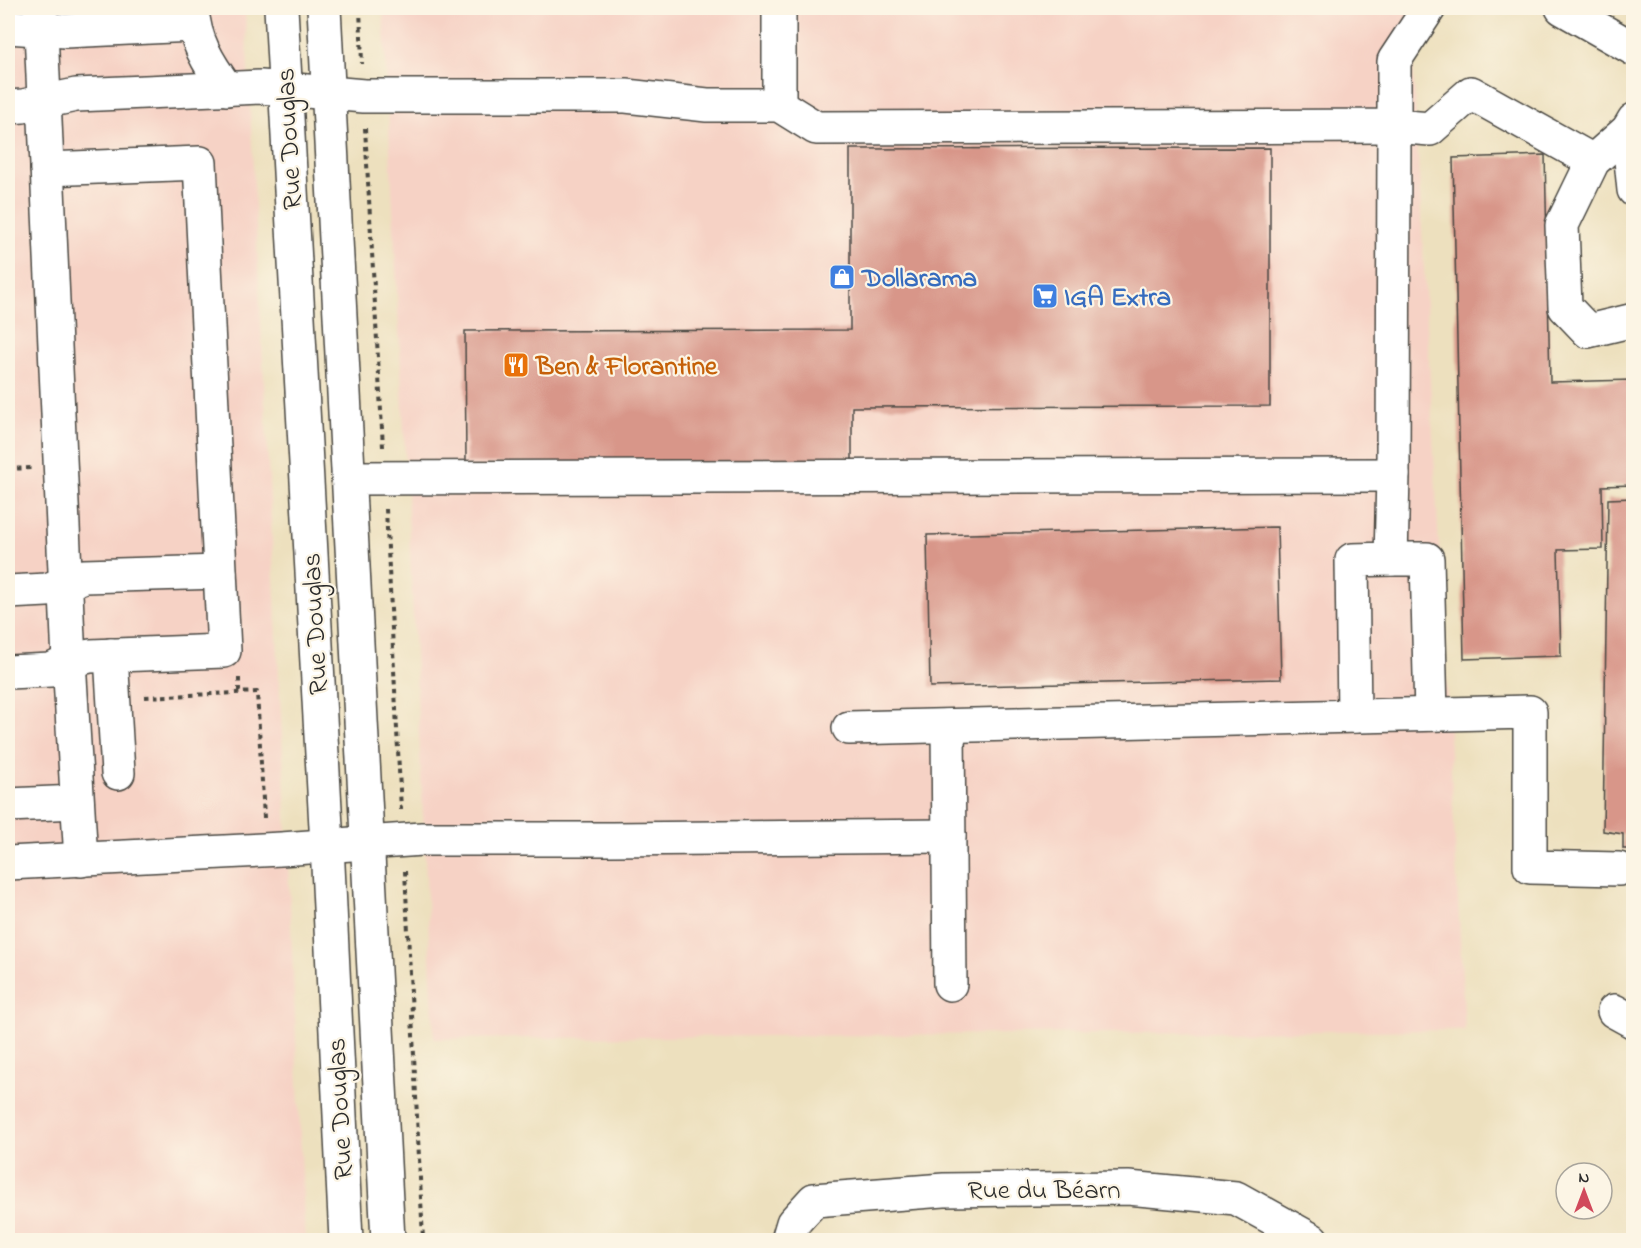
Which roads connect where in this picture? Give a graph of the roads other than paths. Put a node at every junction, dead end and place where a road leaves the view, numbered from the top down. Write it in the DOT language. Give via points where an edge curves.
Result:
graph roads {
  1 [pos="281,8"];
  2 [pos="324,8"];
  3 [pos="779,8"];
  4 [pos="1429,8"];
  5 [pos="1562,8"];
  6 [pos="192,16"];
  7 [pos="40,18"];
  8 [pos="8,27"];
  9 [pos="1634,49"];
  10 [pos="227,89"];
  11 [pos="285,90"];
  12 [pos="329,93"];
  13 [pos="44,101"];
  14 [pos="779,105"];
  15 [pos="8,107"];
  16 [pos="1631,125"];
  17 [pos="1394,126"];
  18 [pos="1593,161"];
  19 [pos="47,169"];
  20 [pos="1634,190"];
  21 [pos="1634,320"];
  22 [pos="1393,475"];
  23 [pos="348,478"];
  24 [pos="1391,559"];
  25 [pos="220,572"];
  26 [pos="65,583"];
  27 [pos="8,592"];
  28 [pos="111,656"];
  29 [pos="69,662"];
  30 [pos="8,672"];
  31 [pos="1431,714"];
  32 [pos="1354,716"];
  33 [pos="948,726"];
  34 [pos="849,728"];
  35 [pos="118,773"];
  36 [pos="77,802"];
  37 [pos="8,805"];
  38 [pos="949,836"];
  39 [pos="368,842"];
  40 [pos="327,845"];
  41 [pos="81,860"];
  42 [pos="8,863"];
  43 [pos="1619,869"];
  44 [pos="950,984"];
  45 [pos="346,1240"];
  46 [pos="388,1240"];
  47 [pos="788,1240"];
  48 [pos="1312,1240"];
  1 -- 11 [label="street, Rue Douglas"];
  2 -- 12 [label="street, Rue Douglas"];
  3 -- 14 [label="street"];
  4 -- 17 [label="street" via="1394,61"];
  5 -- 9 [label="street"];
  6 -- 7 [label="street" via="65,31"];
  6 -- 10 [label="street" via="201,51"];
  7 -- 8 [label="street"];
  7 -- 13 [label="street"];
  10 -- 11 [label="street"];
  10 -- 13 [label="street" via="76,95"];
  11 -- 12 [label="street"];
  11 -- 40 [label="street, Rue Douglas"];
  12 -- 14 [label="street" via="626,96 708,105"];
  12 -- 23 [label="street, Rue Douglas"];
  13 -- 15 [label="street"];
  13 -- 19 [label="street"];
  14 -- 17 [label="street" via="816,128"];
  16 -- 18 [label="street"];
  16 -- 20 [label="street"];
  17 -- 18 [label="street" via="1430,129 1471,93"];
  17 -- 22 [label="street"];
  18 -- 21 [label="street" via="1562,225 1565,307 1588,331"];
  19 -- 25 [label="street" via="200,163"];
  19 -- 26 [label="street"];
  22 -- 23 [label="street"];
  22 -- 24 [label="street"];
  23 -- 39 [label="street, Rue Douglas"];
  24 -- 31 [label="street" via="1427,559"];
  24 -- 32 [label="street" via="1352,560"];
  25 -- 26 [label="street" via="84,576"];
  25 -- 28 [label="street" via="224,651"];
  26 -- 27 [label="street" via="47,591"];
  26 -- 29 [label="street"];
  28 -- 29 [label="street"];
  28 -- 35 [label="street"];
  29 -- 30 [label="street" via="51,670"];
  29 -- 36 [label="street"];
  31 -- 32 [label="street"];
  31 -- 43 [label="street" via="1530,712 1530,867"];
  32 -- 33 [label="street"];
  33 -- 34 [label="street"];
  33 -- 38 [label="street"];
  36 -- 37 [label="street"];
  36 -- 41 [label="street"];
  38 -- 39 [label="street"];
  38 -- 44 [label="street"];
  39 -- 40 [label="street"];
  39 -- 46 [label="street, Rue Douglas"];
  40 -- 41 [label="street"];
  40 -- 45 [label="street, Rue Douglas"];
  41 -- 42 [label="street"];
  47 -- 48 [label="street, Rue du Béarn" via="794,1223 814,1200 944,1190 1128,1188 1236,1198"];
}
